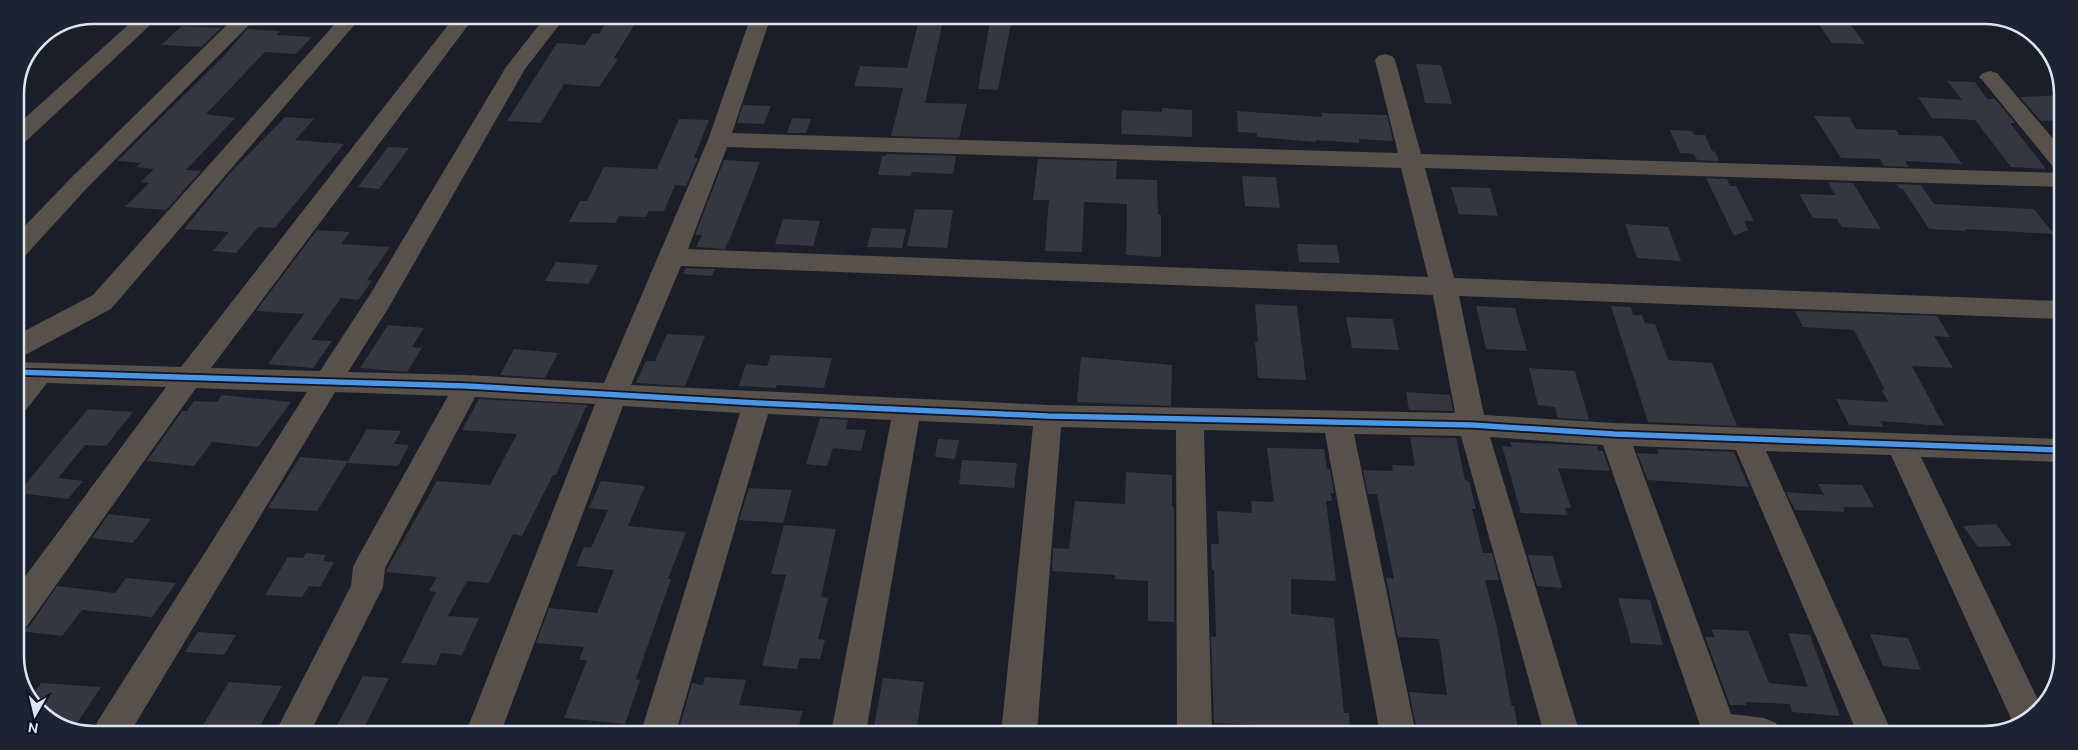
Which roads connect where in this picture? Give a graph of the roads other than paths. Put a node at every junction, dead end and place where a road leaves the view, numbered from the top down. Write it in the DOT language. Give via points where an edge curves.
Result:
graph roads {
  1 [pos="141,24"];
  2 [pos="240,24"];
  3 [pos="345,24"];
  4 [pos="459,24"];
  5 [pos="550,24"];
  6 [pos="758,24"];
  7 [pos="1385,60"];
  8 [pos="1990,77"];
  9 [pos="24,130"];
  10 [pos="719,140"];
  11 [pos="2054,153"];
  12 [pos="1410,160"];
  13 [pos="2054,180"];
  14 [pos="24,241"];
  15 [pos="672,258"];
  16 [pos="1444,288"];
  17 [pos="2054,310"];
  18 [pos="24,343"];
  19 [pos="28,372"];
  20 [pos="188,378"];
  21 [pos="328,381"];
  22 [pos="466,386"];
  23 [pos="613,395"];
  24 [pos="757,403"];
  25 [pos="907,410"];
  26 [pos="1048,416"];
  27 [pos="1190,420"];
  28 [pos="1337,422"];
  29 [pos="1472,425"];
  30 [pos="1614,434"];
  31 [pos="1746,439"];
  32 [pos="1901,445"];
  33 [pos="2054,450"];
  34 [pos="24,604"];
  35 [pos="2026,712"];
  36 [pos="114,726"];
  37 [pos="296,726"];
  38 [pos="485,726"];
  39 [pos="660,726"];
  40 [pos="849,726"];
  41 [pos="1020,726"];
  42 [pos="1194,726"];
  43 [pos="1396,726"];
  44 [pos="1560,726"];
  45 [pos="1718,726"];
  46 [pos="1872,726"];
  1 -- 9 [label="street"];
  2 -- 14 [label="street"];
  3 -- 18 [label="street" via="102,302"];
  4 -- 20 [label="street"];
  5 -- 21 [label="street" via="516,67 380,300"];
  6 -- 10 [label="street"];
  7 -- 12 [label="street"];
  8 -- 11 [label="street"];
  10 -- 12 [label="street"];
  10 -- 15 [label="street"];
  12 -- 13 [label="street"];
  12 -- 16 [label="street"];
  15 -- 16 [label="street"];
  15 -- 23 [label="street"];
  16 -- 17 [label="street"];
  16 -- 29 [label="street"];
  19 -- 20 [label="street"];
  20 -- 21 [label="street"];
  20 -- 34 [label="street"];
  21 -- 22 [label="street"];
  21 -- 36 [label="street"];
  22 -- 23 [label="street"];
  22 -- 37 [label="street" via="369,567 367,587"];
  23 -- 24 [label="street"];
  23 -- 38 [label="street"];
  24 -- 25 [label="street"];
  24 -- 39 [label="street"];
  25 -- 26 [label="street"];
  25 -- 40 [label="street"];
  26 -- 27 [label="street"];
  26 -- 41 [label="street"];
  27 -- 28 [label="street"];
  27 -- 42 [label="street"];
  28 -- 29 [label="street"];
  28 -- 43 [label="street"];
  29 -- 30 [label="street"];
  29 -- 44 [label="street"];
  30 -- 31 [label="street"];
  30 -- 45 [label="street"];
  31 -- 32 [label="street"];
  31 -- 46 [label="street"];
  32 -- 33 [label="street"];
  32 -- 35 [label="street"];
}
